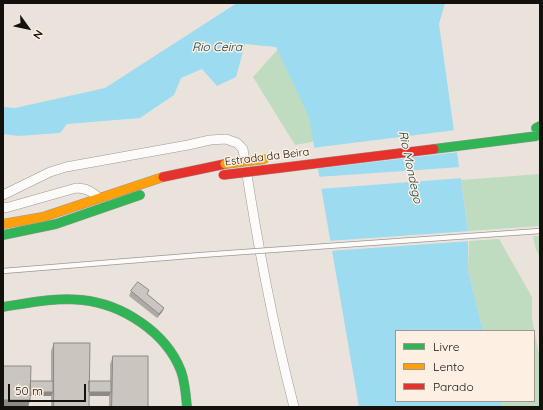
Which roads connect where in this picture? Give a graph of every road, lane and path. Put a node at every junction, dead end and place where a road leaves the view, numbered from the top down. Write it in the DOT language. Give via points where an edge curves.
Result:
graph roads {
  1 [pos="538,131"];
  2 [pos="458,137"];
  3 [pos="272,158"];
  4 [pos="220,175"];
  5 [pos="146,193"];
  6 [pos="3,195"];
  7 [pos="99,198"];
  8 [pos="3,208"];
  9 [pos="3,224"];
  10 [pos="540,231"];
  11 [pos="3,235"];
  12 [pos="3,271"];
  13 [pos="3,307"];
  14 [pos="187,407"];
  15 [pos="294,407"];
  1 -- 2 [label="main road, Estrada da Beira"];
  1 -- 4 [label="main road, Estrada da Beira, bridge"];
  3 -- 7 [label="main road, Estrada da Beira, bridge" via="225,164 163,177"];
  5 -- 11 [label="main road" via="56,224"];
  6 -- 15 [label="street" via="66,167 210,140 226,138 237,143 244,149 265,278"];
  7 -- 8 [label="street" via="90,190 76,188"];
  7 -- 9 [label="main road, Estrada da Beira" via="44,217"];
  10 -- 12 [label="lane, bridge"];
  13 -- 14 [label="main road" via="82,300 110,306 132,317 150,329 170,352 181,370"];
}
